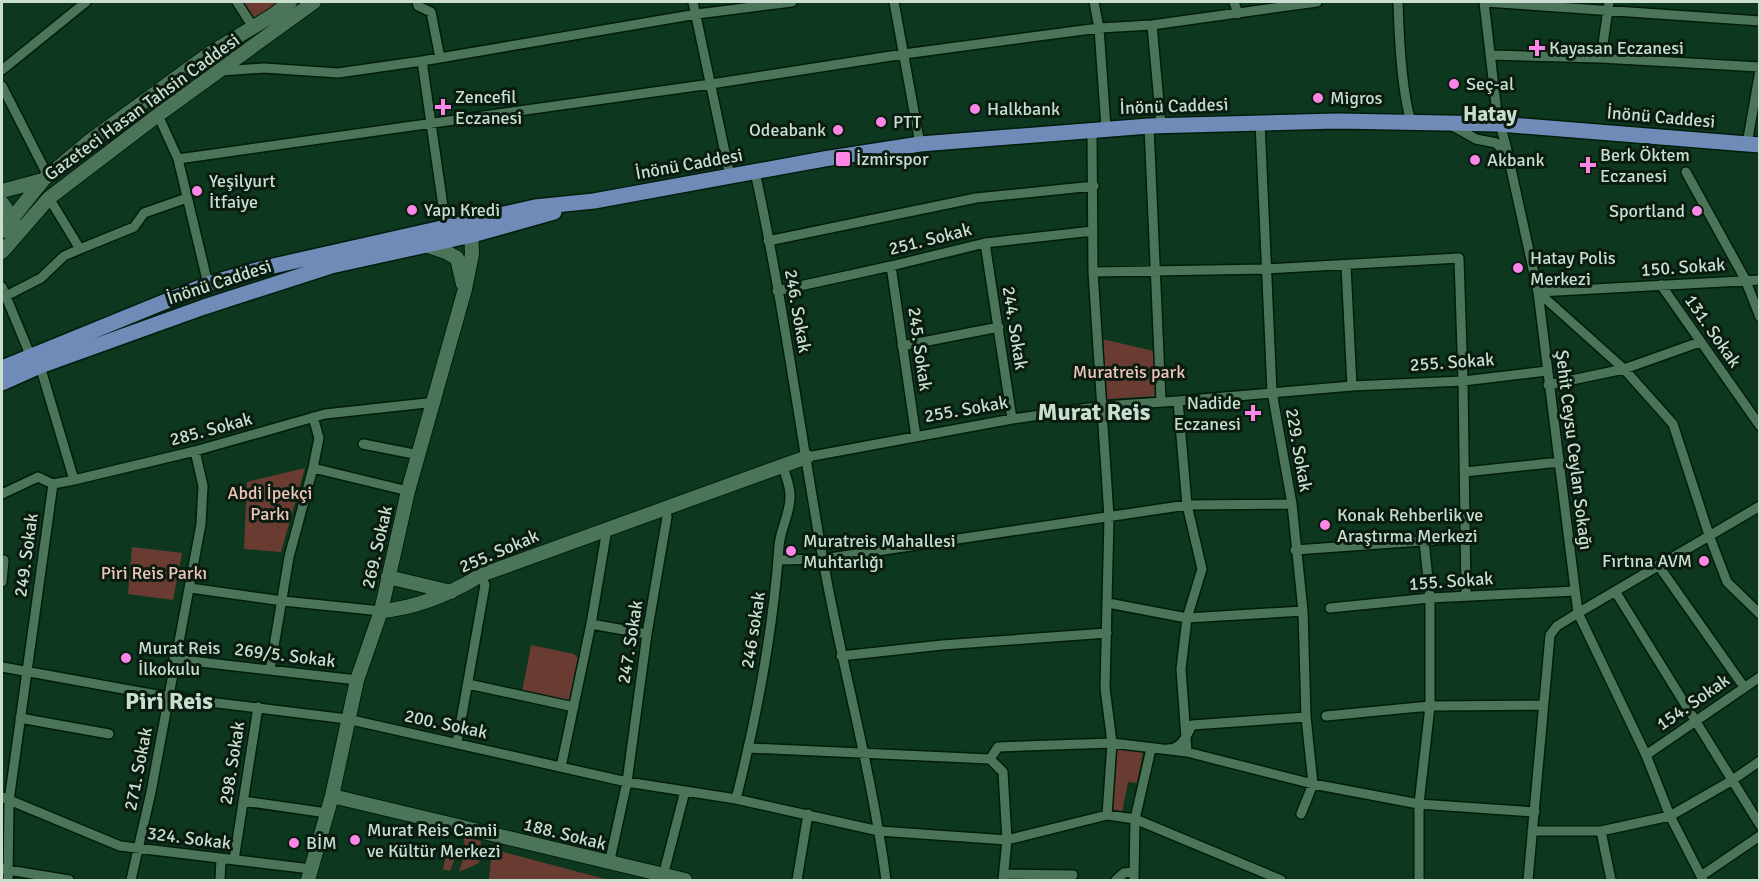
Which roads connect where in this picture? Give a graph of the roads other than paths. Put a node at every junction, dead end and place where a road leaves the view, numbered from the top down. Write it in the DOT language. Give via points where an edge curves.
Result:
graph roads {
  1 [pos="86,2"];
  2 [pos="237,2"];
  3 [pos="290,2"];
  4 [pos="314,2"];
  5 [pos="417,2"];
  6 [pos="693,2"];
  7 [pos="792,2"];
  8 [pos="894,2"];
  9 [pos="1094,2"];
  10 [pos="1234,2"];
  11 [pos="1317,2"];
  12 [pos="1398,2"];
  13 [pos="1484,2"];
  14 [pos="1608,6"];
  15 [pos="697,14"];
  16 [pos="1238,14"];
  17 [pos="1760,21"];
  18 [pos="1152,25"];
  19 [pos="253,27"];
  20 [pos="1099,28"];
  21 [pos="904,54"];
  22 [pos="1490,55"];
  23 [pos="1601,57"];
  24 [pos="440,58"];
  25 [pos="422,61"];
  26 [pos="1760,68"];
  27 [pos="2,70"];
  28 [pos="221,71"];
  29 [pos="711,84"];
  30 [pos="2,86"];
  31 [pos="158,115"];
  32 [pos="1260,122"];
  33 [pos="1411,122"];
  34 [pos="1447,123"];
  35 [pos="431,124"];
  36 [pos="1499,124"];
  37 [pos="1155,126"];
  38 [pos="1099,129"];
  39 [pos="920,144"];
  40 [pos="1753,144"];
  41 [pos="1508,156"];
  42 [pos="178,159"];
  43 [pos="755,172"];
  44 [pos="1686,172"];
  45 [pos="730,176"];
  46 [pos="45,178"];
  47 [pos="1094,186"];
  48 [pos="2,191"];
  49 [pos="49,198"];
  50 [pos="188,198"];
  51 [pos="2,202"];
  52 [pos="12,218"];
  53 [pos="446,227"];
  54 [pos="471,228"];
  55 [pos="1093,231"];
  56 [pos="2,232"];
  57 [pos="17,233"];
  58 [pos="768,241"];
  59 [pos="985,243"];
  60 [pos="425,245"];
  61 [pos="80,249"];
  62 [pos="2,252"];
  63 [pos="891,266"];
  64 [pos="1346,266"];
  65 [pos="1267,269"];
  66 [pos="1154,271"];
  67 [pos="1093,272"];
  68 [pos="1745,279"];
  69 [pos="1760,280"];
  70 [pos="208,284"];
  71 [pos="1661,285"];
  72 [pos="465,289"];
  73 [pos="4,291"];
  74 [pos="777,291"];
  75 [pos="1538,292"];
  76 [pos="1760,317"];
  77 [pos="999,327"];
  78 [pos="1700,342"];
  79 [pos="902,346"];
  80 [pos="36,361"];
  81 [pos="2,368"];
  82 [pos="1624,369"];
  83 [pos="1547,371"];
  84 [pos="1464,381"];
  85 [pos="2,383"];
  86 [pos="1548,385"];
  87 [pos="1352,386"];
  88 [pos="1272,392"];
  89 [pos="1161,401"];
  90 [pos="1178,401"];
  91 [pos="436,402"];
  92 [pos="1103,406"];
  93 [pos="313,417"];
  94 [pos="1012,419"];
  95 [pos="1760,426"];
  96 [pos="916,437"];
  97 [pos="363,444"];
  98 [pos="195,451"];
  99 [pos="418,455"];
  100 [pos="807,457"];
  101 [pos="1560,462"];
  102 [pos="783,466"];
  103 [pos="313,468"];
  104 [pos="1465,472"];
  105 [pos="74,480"];
  106 [pos="53,484"];
  107 [pos="408,491"];
  108 [pos="2,494"];
  109 [pos="1292,504"];
  110 [pos="1186,505"];
  111 [pos="1760,506"];
  112 [pos="665,507"];
  113 [pos="1109,517"];
  114 [pos="607,529"];
  115 [pos="1709,535"];
  116 [pos="1464,538"];
  117 [pos="1424,541"];
  118 [pos="1295,550"];
  119 [pos="823,559"];
  120 [pos="2,560"];
  121 [pos="780,561"];
  122 [pos="1658,566"];
  123 [pos="481,575"];
  124 [pos="388,578"];
  125 [pos="2,582"];
  126 [pos="190,588"];
  127 [pos="1575,591"];
  128 [pos="1615,591"];
  129 [pos="453,592"];
  130 [pos="1466,596"];
  131 [pos="1430,598"];
  132 [pos="283,601"];
  133 [pos="1108,603"];
  134 [pos="1330,608"];
  135 [pos="381,611"];
  136 [pos="1304,611"];
  137 [pos="1578,613"];
  138 [pos="1760,614"];
  139 [pos="1187,618"];
  140 [pos="591,624"];
  141 [pos="1107,633"];
  142 [pos="647,634"];
  143 [pos="841,656"];
  144 [pos="174,659"];
  145 [pos="2,667"];
  146 [pos="270,670"];
  147 [pos="27,672"];
  148 [pos="1760,677"];
  149 [pos="357,681"];
  150 [pos="468,684"];
  151 [pos="1744,687"];
  152 [pos="168,697"];
  153 [pos="1543,705"];
  154 [pos="1430,706"];
  155 [pos="258,707"];
  156 [pos="574,707"];
  157 [pos="1326,716"];
  158 [pos="1306,717"];
  159 [pos="20,718"];
  160 [pos="347,719"];
  161 [pos="1696,720"];
  162 [pos="109,734"];
  163 [pos="1186,739"];
  164 [pos="457,743"];
  165 [pos="1112,743"];
  166 [pos="749,748"];
  167 [pos="1151,749"];
  168 [pos="1187,752"];
  169 [pos="864,755"];
  170 [pos="1646,755"];
  171 [pos="990,759"];
  172 [pos="1760,761"];
  173 [pos="561,767"];
  174 [pos="1731,781"];
  175 [pos="627,782"];
  176 [pos="1313,784"];
  177 [pos="685,790"];
  178 [pos="332,796"];
  179 [pos="5,799"];
  180 [pos="736,799"];
  181 [pos="243,801"];
  182 [pos="1419,804"];
  183 [pos="5,812"];
  184 [pos="1535,812"];
  185 [pos="327,813"];
  186 [pos="808,814"];
  187 [pos="1301,814"];
  188 [pos="1107,815"];
  189 [pos="1670,816"];
  190 [pos="1135,819"];
  191 [pos="1760,825"];
  192 [pos="879,831"];
  193 [pos="1532,831"];
  194 [pos="1601,831"];
  195 [pos="1760,836"];
  196 [pos="1007,840"];
  197 [pos="139,849"];
  198 [pos="221,859"];
  199 [pos="234,860"];
  200 [pos="609,864"];
  201 [pos="5,869"];
  202 [pos="310,875"];
  203 [pos="1073,875"];
  204 [pos="663,876"];
  205 [pos="1134,876"];
  206 [pos="1004,877"];
  207 [pos="1702,878"];
  208 [pos="8,880"];
  209 [pos="69,880"];
  210 [pos="131,880"];
  211 [pos="220,880"];
  212 [pos="685,880"];
  213 [pos="797,880"];
  214 [pos="886,880"];
  215 [pos="1116,880"];
  216 [pos="1281,880"];
  217 [pos="1419,880"];
  218 [pos="1528,880"];
  219 [pos="1611,880"];
  1 -- 27 [label="street"];
  2 -- 19 [label="street"];
  3 -- 19 [label="street, Gazeteci Hasan Tahsin Caddesi"];
  4 -- 28 [label="street, Gazeteci Hasan Tahsin Caddesi"];
  5 -- 24 [label="street" via="431,12"];
  6 -- 15 [label="street"];
  7 -- 15 [label="street"];
  8 -- 21 [label="street"];
  9 -- 20 [label="street"];
  10 -- 16 [label="street"];
  11 -- 16 [label="street"];
  12 -- 33 [label="street"];
  13 -- 14 [label="street"];
  13 -- 22 [label="street, Şehit Ceysu Ceylan Sokağı"];
  14 -- 17 [label="street"];
  14 -- 23 [label="street"];
  15 -- 24 [label="street"];
  15 -- 29 [label="street"];
  16 -- 18 [label="street"];
  18 -- 20 [label="street"];
  18 -- 37 [label="street"];
  19 -- 46 [label="street, Gazeteci Hasan Tahsin Caddesi" via="209,54"];
  20 -- 21 [label="street"];
  20 -- 38 [label="street"];
  21 -- 29 [label="street"];
  21 -- 39 [label="street"];
  22 -- 23 [label="street"];
  22 -- 36 [label="street, Şehit Ceysu Ceylan Sokağı"];
  23 -- 26 [label="street"];
  24 -- 25 [label="street"];
  25 -- 28 [label="street" via="338,73 264,68"];
  25 -- 35 [label="street"];
  26 -- 40 [label="street"];
  28 -- 31 [label="street, Gazeteci Hasan Tahsin Caddesi"];
  29 -- 35 [label="street"];
  29 -- 45 [label="street"];
  30 -- 46 [label="street"];
  31 -- 42 [label="street"];
  31 -- 49 [label="street, Gazeteci Hasan Tahsin Caddesi"];
  32 -- 33 [label="main road, İnönü Caddesi"];
  32 -- 37 [label="main road, İnönü Caddesi"];
  32 -- 65 [label="street, 229. Sokak"];
  33 -- 34 [label="main road, İnönü Caddesi"];
  34 -- 36 [label="main road, İnönü Caddesi"];
  34 -- 41 [label="street" via="1496,143"];
  35 -- 42 [label="street"];
  35 -- 53 [label="street"];
  36 -- 40 [label="main road, İnönü Caddesi"];
  36 -- 41 [label="street, Şehit Ceysu Ceylan Sokağı"];
  37 -- 38 [label="main road, İnönü Caddesi"];
  37 -- 66 [label="street"];
  38 -- 39 [label="main road, İnönü Caddesi"];
  38 -- 47 [label="street"];
  39 -- 43 [label="main road, İnönü Caddesi"];
  41 -- 75 [label="street, Şehit Ceysu Ceylan Sokağı"];
  42 -- 50 [label="street"];
  43 -- 45 [label="main road, İnönü Caddesi"];
  43 -- 58 [label="street, 246. Sokak"];
  44 -- 68 [label="street"];
  45 -- 54 [label="main road, İnönü Caddesi"];
  46 -- 48 [label="street"];
  46 -- 52 [label="street, Gazeteci Hasan Tahsin Caddesi"];
  47 -- 55 [label="street"];
  47 -- 58 [label="street" via="976,198"];
  49 -- 57 [label="street, Gazeteci Hasan Tahsin Caddesi"];
  49 -- 61 [label="street"];
  50 -- 61 [label="street" via="144,213 134,227"];
  50 -- 70 [label="street"];
  51 -- 52 [label="street"];
  52 -- 56 [label="street, Gazeteci Hasan Tahsin Caddesi"];
  52 -- 57 [label="street"];
  53 -- 54 [label="main road, İnönü Caddesi"];
  53 -- 70 [label="main road, İnönü Caddesi"];
  54 -- 60 [label="main road, İnönü Caddesi"];
  54 -- 72 [label="street, 269. Sokak" via="472,254"];
  55 -- 59 [label="street, 251. Sokak"];
  55 -- 67 [label="street"];
  56 -- 57 [label="street"];
  57 -- 62 [label="street, Gazeteci Hasan Tahsin Caddesi"];
  58 -- 74 [label="street, 246. Sokak"];
  59 -- 63 [label="street, 251. Sokak"];
  59 -- 77 [label="street, 244. Sokak"];
  60 -- 72 [label="street" via="457,258"];
  60 -- 80 [label="main road, İnönü Caddesi" via="331,266"];
  61 -- 73 [label="street" via="64,256 41,278"];
  63 -- 74 [label="street, 251. Sokak"];
  63 -- 79 [label="street, 245. Sokak"];
  64 -- 65 [label="street"];
  64 -- 84 [label="street" via="1459,258"];
  64 -- 87 [label="street"];
  65 -- 66 [label="street"];
  65 -- 88 [label="street, 229. Sokak"];
  66 -- 67 [label="street"];
  66 -- 89 [label="street"];
  67 -- 92 [label="street"];
  68 -- 69 [label="street, 150. Sokak"];
  68 -- 71 [label="street, 150. Sokak"];
  68 -- 76 [label="street"];
  70 -- 80 [label="main road, İnönü Caddesi"];
  71 -- 75 [label="street, 150. Sokak"];
  71 -- 78 [label="street, 131. Sokak"];
  72 -- 91 [label="street, 269. Sokak"];
  73 -- 80 [label="street"];
  74 -- 100 [label="street, 246. Sokak"];
  75 -- 82 [label="street"];
  75 -- 83 [label="street, Şehit Ceysu Ceylan Sokağı"];
  77 -- 79 [label="street"];
  77 -- 94 [label="street, 244. Sokak"];
  78 -- 82 [label="street"];
  78 -- 95 [label="street, 131. Sokak"];
  79 -- 96 [label="street, 245. Sokak"];
  80 -- 81 [label="main road, İnönü Caddesi"];
  80 -- 85 [label="main road, İnönü Caddesi"];
  80 -- 105 [label="street"];
  82 -- 86 [label="street"];
  82 -- 115 [label="street" via="1673,424"];
  83 -- 84 [label="street, 255. Sokak"];
  83 -- 86 [label="street, Şehit Ceysu Ceylan Sokağı"];
  84 -- 87 [label="street, 255. Sokak"];
  84 -- 104 [label="street"];
  86 -- 101 [label="street, Şehit Ceysu Ceylan Sokağı"];
  87 -- 88 [label="street, 255. Sokak"];
  88 -- 90 [label="street, 255. Sokak"];
  88 -- 109 [label="street, 229. Sokak"];
  89 -- 90 [label="street, 255. Sokak"];
  89 -- 92 [label="street, 255. Sokak"];
  90 -- 110 [label="street"];
  91 -- 93 [label="street, 285. Sokak"];
  91 -- 99 [label="street, 269. Sokak"];
  92 -- 94 [label="street, 255. Sokak"];
  92 -- 113 [label="street"];
  93 -- 98 [label="street, 285. Sokak"];
  93 -- 103 [label="street" via="319,438"];
  94 -- 96 [label="street, 255. Sokak"];
  96 -- 100 [label="street, 255. Sokak"];
  97 -- 99 [label="street"];
  98 -- 105 [label="street, 285. Sokak"];
  98 -- 126 [label="street, 271. Sokak" via="203,486"];
  99 -- 107 [label="street, 269. Sokak"];
  100 -- 102 [label="street, 255. Sokak"];
  100 -- 119 [label="street, 246. Sokak"];
  101 -- 104 [label="street"];
  101 -- 127 [label="street, Şehit Ceysu Ceylan Sokağı"];
  102 -- 112 [label="street, 255. Sokak"];
  102 -- 121 [label="street, 246 sokak" via="790,497 779,545"];
  103 -- 107 [label="street"];
  103 -- 132 [label="street"];
  104 -- 116 [label="street"];
  105 -- 106 [label="street, 285. Sokak"];
  106 -- 108 [label="street, 285. Sokak" via="38,477"];
  106 -- 147 [label="street, 249. Sokak"];
  107 -- 124 [label="street, 269. Sokak"];
  109 -- 110 [label="street"];
  109 -- 118 [label="street, 229. Sokak"];
  110 -- 113 [label="street"];
  110 -- 139 [label="street" via="1202,569"];
  111 -- 115 [label="street"];
  112 -- 114 [label="street, 255. Sokak"];
  112 -- 142 [label="street, 247. Sokak" via="667,517"];
  113 -- 119 [label="street"];
  113 -- 133 [label="street"];
  114 -- 123 [label="street, 255. Sokak"];
  114 -- 140 [label="street"];
  115 -- 122 [label="street"];
  115 -- 138 [label="street" via="1727,582"];
  116 -- 117 [label="street"];
  116 -- 130 [label="street"];
  117 -- 118 [label="street"];
  117 -- 131 [label="street"];
  118 -- 136 [label="street, 229. Sokak"];
  119 -- 121 [label="street"];
  119 -- 143 [label="street, 246. Sokak"];
  120 -- 125 [label="street"];
  121 -- 166 [label="street, 246 sokak" via="770,641"];
  122 -- 128 [label="street"];
  122 -- 151 [label="street"];
  123 -- 129 [label="street, 255. Sokak"];
  123 -- 150 [label="street" via="484,585"];
  124 -- 129 [label="street"];
  124 -- 135 [label="street, 269. Sokak"];
  126 -- 132 [label="street"];
  126 -- 144 [label="street, 271. Sokak"];
  127 -- 130 [label="street, 155. Sokak"];
  127 -- 137 [label="street, Şehit Ceysu Ceylan Sokağı"];
  128 -- 137 [label="street"];
  128 -- 161 [label="street"];
  129 -- 135 [label="street, 255. Sokak"];
  130 -- 131 [label="street, 155. Sokak"];
  131 -- 134 [label="street, 155. Sokak"];
  131 -- 154 [label="street"];
  132 -- 135 [label="street"];
  132 -- 146 [label="street"];
  133 -- 139 [label="street"];
  133 -- 141 [label="street"];
  135 -- 149 [label="street, 269. Sokak"];
  136 -- 139 [label="street"];
  136 -- 158 [label="street, 229. Sokak"];
  137 -- 153 [label="street" via="1550,635"];
  137 -- 170 [label="street, Şehit Ceysu Ceylan Sokağı"];
  139 -- 163 [label="street" via="1181,669"];
  140 -- 142 [label="street"];
  140 -- 156 [label="street"];
  141 -- 143 [label="street"];
  141 -- 165 [label="street" via="1106,688"];
  142 -- 175 [label="street, 247. Sokak"];
  143 -- 169 [label="street, 246. Sokak"];
  144 -- 146 [label="street, 269/5. Sokak"];
  144 -- 152 [label="street, 271. Sokak"];
  145 -- 147 [label="street, 200. Sokak"];
  146 -- 149 [label="street, 269/5. Sokak"];
  147 -- 152 [label="street, 200. Sokak"];
  147 -- 159 [label="street, 249. Sokak"];
  148 -- 151 [label="street, 154. Sokak"];
  149 -- 160 [label="street, 269. Sokak"];
  150 -- 156 [label="street"];
  150 -- 164 [label="street"];
  151 -- 161 [label="street, 154. Sokak"];
  152 -- 155 [label="street, 200. Sokak"];
  152 -- 197 [label="street, 271. Sokak"];
  153 -- 154 [label="street"];
  153 -- 184 [label="street"];
  154 -- 157 [label="street"];
  154 -- 182 [label="street"];
  155 -- 160 [label="street, 200. Sokak"];
  155 -- 181 [label="street, 298. Sokak"];
  156 -- 173 [label="street"];
  158 -- 163 [label="street" via="1192,724"];
  158 -- 176 [label="street, 229. Sokak"];
  159 -- 162 [label="street"];
  159 -- 179 [label="street, 249. Sokak"];
  160 -- 164 [label="street, 200. Sokak"];
  160 -- 178 [label="street, 269. Sokak"];
  161 -- 170 [label="street, 154. Sokak"];
  161 -- 174 [label="street"];
  163 -- 167 [label="street" via="1174,749"];
  163 -- 168 [label="street"];
  164 -- 173 [label="street, 200. Sokak"];
  165 -- 167 [label="street"];
  165 -- 171 [label="street" via="998,747"];
  165 -- 188 [label="street"];
  166 -- 169 [label="street"];
  166 -- 180 [label="street, 246 sokak"];
  167 -- 168 [label="street"];
  167 -- 190 [label="street"];
  168 -- 176 [label="street"];
  169 -- 171 [label="street"];
  169 -- 192 [label="street, 246. Sokak"];
  170 -- 189 [label="street, Şehit Ceysu Ceylan Sokağı"];
  171 -- 196 [label="street" via="1003,772"];
  172 -- 174 [label="street"];
  173 -- 175 [label="street, 200. Sokak"];
  174 -- 189 [label="street"];
  174 -- 191 [label="street"];
  175 -- 177 [label="street, 200. Sokak"];
  175 -- 200 [label="street, 247. Sokak"];
  176 -- 182 [label="street"];
  176 -- 187 [label="street"];
  177 -- 180 [label="street, 200. Sokak"];
  177 -- 204 [label="street"];
  178 -- 185 [label="street, 269. Sokak"];
  178 -- 200 [label="street, 188. Sokak"];
  179 -- 183 [label="street, 249. Sokak"];
  179 -- 197 [label="street, 324. Sokak" via="107,842"];
  180 -- 186 [label="street, 200. Sokak"];
  181 -- 185 [label="street"];
  181 -- 199 [label="street, 298. Sokak"];
  182 -- 184 [label="street"];
  182 -- 217 [label="street"];
  183 -- 201 [label="street, 249. Sokak"];
  184 -- 193 [label="street"];
  185 -- 202 [label="street, 269. Sokak"];
  186 -- 192 [label="street, 200. Sokak"];
  186 -- 213 [label="street"];
  188 -- 190 [label="street"];
  188 -- 196 [label="street, 200. Sokak"];
  189 -- 194 [label="street"];
  189 -- 207 [label="street, Şehit Ceysu Ceylan Sokağı"];
  190 -- 205 [label="street"];
  190 -- 216 [label="street"];
  192 -- 196 [label="street, 200. Sokak"];
  192 -- 214 [label="street, 246. Sokak"];
  193 -- 194 [label="street"];
  193 -- 218 [label="street"];
  194 -- 219 [label="street"];
  195 -- 207 [label="street"];
  196 -- 206 [label="street"];
  197 -- 198 [label="street, 324. Sokak"];
  197 -- 210 [label="street, 271. Sokak"];
  198 -- 199 [label="street, 324. Sokak"];
  198 -- 211 [label="street"];
  199 -- 202 [label="street, 324. Sokak"];
  200 -- 204 [label="street, 188. Sokak"];
  201 -- 208 [label="street, 249. Sokak"];
  201 -- 209 [label="street"];
  203 -- 206 [label="street"];
  204 -- 212 [label="street, 188. Sokak"];
  205 -- 215 [label="street" via="1124,873"];
}
